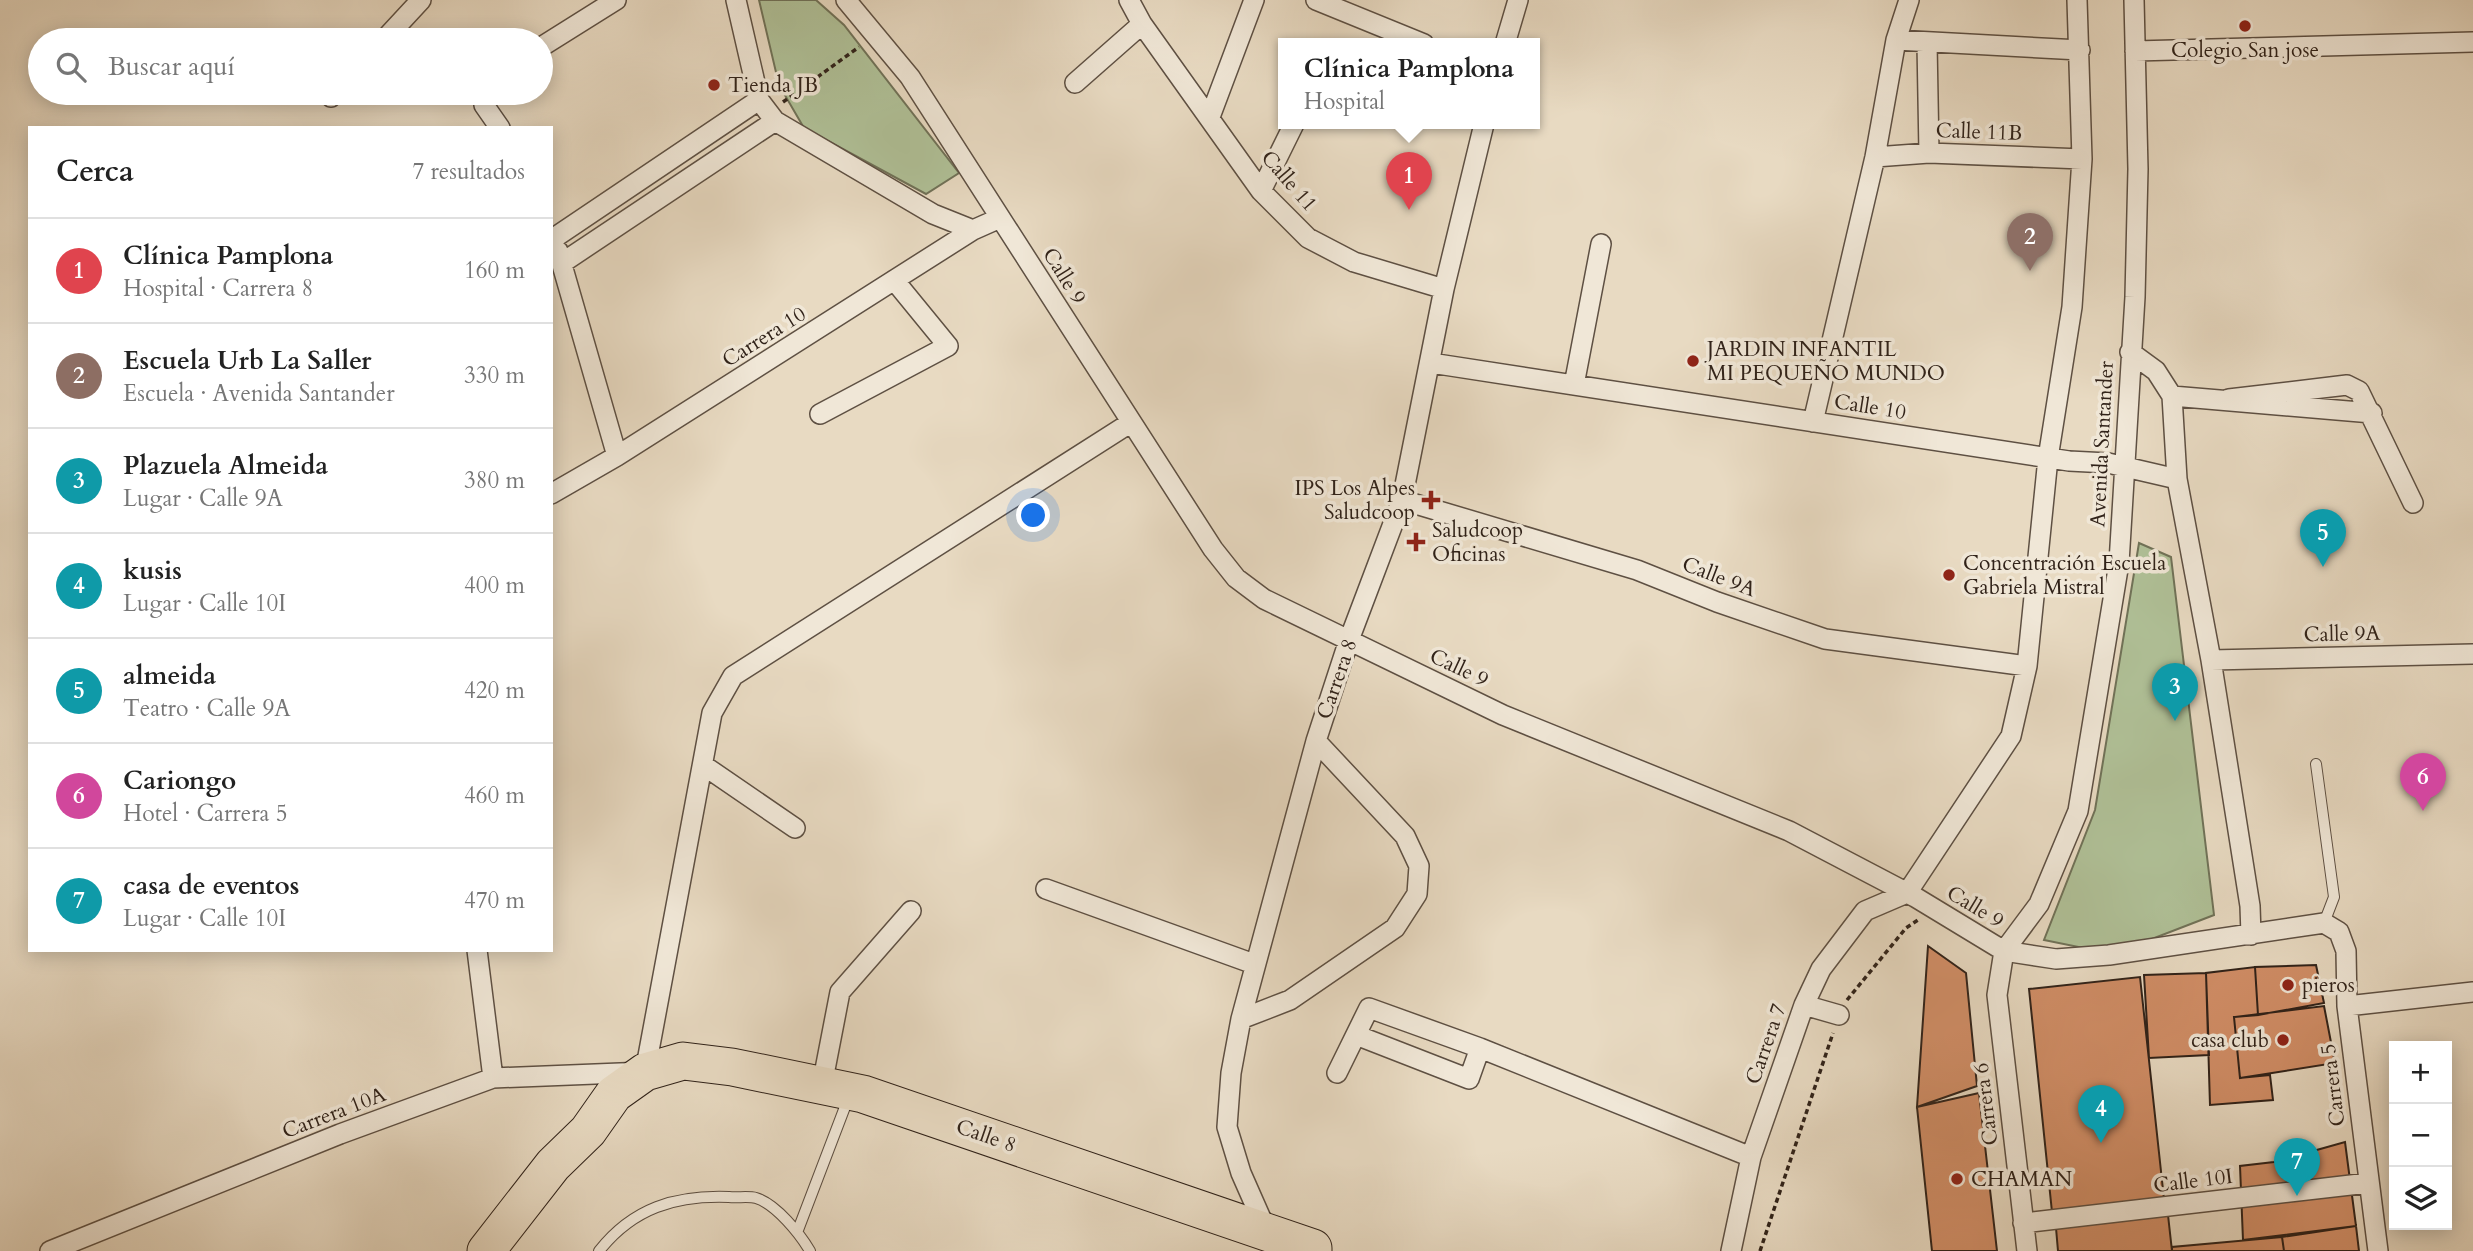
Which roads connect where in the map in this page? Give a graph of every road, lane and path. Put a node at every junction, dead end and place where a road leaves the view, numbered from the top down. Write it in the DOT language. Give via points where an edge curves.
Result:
graph roads {
  1 [pos="421,0"];
  2 [pos="616,0"];
  3 [pos="736,0"];
  4 [pos="846,0"];
  5 [pos="1129,0"];
  6 [pos="1254,0"];
  7 [pos="1316,0"];
  8 [pos="1518,0"];
  9 [pos="1909,0"];
  10 [pos="2077,0"];
  11 [pos="2134,0"];
  12 [pos="1142,24"];
  13 [pos="395,28"];
  14 [pos="875,36"];
  15 [pos="1409,38"];
  16 [pos="1507,38"];
  17 [pos="553,39"];
  18 [pos="1896,40"];
  19 [pos="2473,41"];
  20 [pos="1927,43"];
  21 [pos="2080,50"];
  22 [pos="2135,51"];
  23 [pos="1075,83"];
  24 [pos="484,105"];
  25 [pos="767,111"];
  26 [pos="1210,117"];
  27 [pos="499,126"];
  28 [pos="1292,129"];
  29 [pos="1482,129"];
  30 [pos="1929,153"];
  31 [pos="1875,156"];
  32 [pos="2082,159"];
  33 [pos="1261,191"];
  34 [pos="1000,218"];
  35 [pos="973,230"];
  36 [pos="553,234"];
  37 [pos="1601,244"];
  38 [pos="562,263"];
  39 [pos="894,280"];
  40 [pos="1444,289"];
  41 [pos="2130,352"];
  42 [pos="1431,363"];
  43 [pos="1574,385"];
  44 [pos="2172,396"];
  45 [pos="820,414"];
  46 [pos="1814,422"];
  47 [pos="1130,423"];
  48 [pos="617,456"];
  49 [pos="2048,457"];
  50 [pos="2116,465"];
  51 [pos="2177,479"];
  52 [pos="553,493"];
  53 [pos="1402,500"];
  54 [pos="2413,503"];
  55 [pos="1349,640"];
  56 [pos="2473,654"];
  57 [pos="2211,660"];
  58 [pos="2027,666"];
  59 [pos="1316,741"];
  60 [pos="2316,764"];
  61 [pos="703,765"];
  62 [pos="795,828"];
  63 [pos="1046,889"];
  64 [pos="1921,901"];
  65 [pos="911,911"];
  66 [pos="2324,923"];
  67 [pos="2251,935"];
  68 [pos="2004,951"];
  69 [pos="477,952"];
  70 [pos="1254,964"];
  71 [pos="2473,992"];
  72 [pos="2347,1006"];
  73 [pos="1821,1009"];
  74 [pos="1241,1020"];
  75 [pos="1356,1035"];
  76 [pos="1480,1048"];
  77 [pos="645,1072"];
  78 [pos="1337,1073"];
  79 [pos="493,1079"];
  80 [pos="836,1088"];
  81 [pos="588,1131"];
  82 [pos="1751,1157"];
  83 [pos="2368,1184"];
  84 [pos="2023,1223"];
  85 [pos="798,1230"];
  86 [pos="1268,1233"];
  87 [pos="1315,1250"];
  88 [pos="50,1251"];
  89 [pos="486,1251"];
  90 [pos="513,1251"];
  91 [pos="599,1251"];
  92 [pos="810,1251"];
  93 [pos="1731,1251"];
  94 [pos="1760,1251"];
  95 [pos="2027,1251"];
  96 [pos="2378,1251"];
  1 -- 13 [label="street"];
  2 -- 17 [label="street"];
  3 -- 25 [label="street"];
  4 -- 14 [label="street, Calle 9"];
  5 -- 12 [label="street, Calle 11"];
  6 -- 26 [label="street"];
  7 -- 15 [label="street"];
  8 -- 16 [label="street"];
  9 -- 18 [label="street"];
  10 -- 21 [label="street"];
  11 -- 22 [label="street, Avenida Santander"];
  12 -- 23 [label="street"];
  12 -- 26 [label="street, Calle 11"];
  14 -- 25 [label="path"];
  14 -- 34 [label="street, Calle 9" via="910,77"];
  18 -- 20 [label="street"];
  18 -- 31 [label="street"];
  19 -- 22 [label="street"];
  20 -- 21 [label="street"];
  20 -- 30 [label="street"];
  21 -- 32 [label="street"];
  22 -- 41 [label="street, Avenida Santander" via="2138,182"];
  24 -- 27 [label="street"];
  25 -- 35 [label="street" via="933,214"];
  25 -- 36 [label="street"];
  25 -- 38 [label="street"];
  26 -- 33 [label="street, Calle 11"];
  28 -- 33 [label="street"];
  29 -- 40 [label="street, Carrera 8"];
  30 -- 31 [label="street, Calle 11B"];
  30 -- 32 [label="street, Calle 11B"];
  31 -- 46 [label="street"];
  32 -- 49 [label="street" via="2072,307"];
  33 -- 40 [label="street, Calle 11" via="1308,237 1354,262"];
  34 -- 35 [label="street, Carrera 10"];
  34 -- 47 [label="street, Calle 9"];
  35 -- 39 [label="street, Carrera 10"];
  36 -- 38 [label="street"];
  37 -- 43 [label="street"];
  38 -- 48 [label="street"];
  39 -- 45 [label="street" via="948,346"];
  39 -- 48 [label="street, Carrera 10"];
  40 -- 42 [label="street, Carrera 8"];
  41 -- 44 [label="street" via="2156,372"];
  41 -- 50 [label="street, Avenida Santander"];
  42 -- 43 [label="street, Calle 10"];
  42 -- 53 [label="street, Carrera 8"];
  43 -- 46 [label="street, Calle 10"];
  44 -- 51 [label="street"];
  44 -- 54 [label="street" via="2229,399 2347,385 2359,391 2372,413"];
  46 -- 49 [label="street, Calle 10"];
  47 -- 55 [label="street, Calle 9" via="1236,578 1264,599"];
  47 -- 61 [label="street" via="733,676 712,713"];
  48 -- 52 [label="street, Carrera 10"];
  49 -- 50 [label="street, Calle 10"];
  49 -- 58 [label="street"];
  50 -- 51 [label="street, Calle 10"];
  50 -- 68 [label="street, Avenida Santander" via="2119,563 2078,811 2039,904"];
  51 -- 57 [label="street"];
  53 -- 55 [label="street, Carrera 8"];
  53 -- 58 [label="street, Calle 9A" via="1637,570 1825,639"];
  55 -- 59 [label="street, Carrera 8"];
  55 -- 64 [label="street, Calle 9" via="1503,715 1789,831"];
  56 -- 57 [label="street, Calle 9A"];
  57 -- 67 [label="street"];
  58 -- 64 [label="street" via="2011,736"];
  59 -- 70 [label="street, Carrera 8"];
  59 -- 74 [label="street" via="1405,836 1419,866 1417,894 1395,928 1290,1000"];
  60 -- 66 [label="lane" via="2334,897"];
  61 -- 62 [label="street"];
  61 -- 77 [label="street"];
  63 -- 70 [label="street"];
  64 -- 68 [label="street, Calle 9"];
  64 -- 73 [label="path" via="1906,928 1847,999"];
  64 -- 73 [label="street, Carrera 7" via="1865,911 1821,969"];
  65 -- 80 [label="street" via="840,992"];
  66 -- 67 [label="street, Calle 9"];
  66 -- 72 [label="street, Carrera 5" via="2339,932 2346,951"];
  67 -- 68 [label="street, Calle 9" via="2056,959"];
  68 -- 84 [label="street, Carrera 6" via="1997,995"];
  69 -- 79 [label="street"];
  70 -- 74 [label="street, Carrera 8"];
  71 -- 72 [label="street"];
  72 -- 83 [label="street, Carrera 5"];
  73 -- 82 [label="street, Carrera 7"];
  73 -- 94 [label="path"];
  74 -- 86 [label="street, Carrera 8" via="1227,1127 1241,1173"];
  75 -- 76 [label="street" via="1369,1008"];
  75 -- 76 [label="street" via="1469,1079"];
  75 -- 78 [label="street"];
  76 -- 82 [label="street"];
  77 -- 79 [label="street, Carrera 10A"];
  77 -- 80 [label="highway, Calle 8" via="683,1061"];
  77 -- 81 [label="highway, Calle 8" via="614,1094"];
  79 -- 88 [label="street, Carrera 10A" via="340,1134"];
  80 -- 85 [label="lane"];
  80 -- 86 [label="highway, Calle 8"];
  81 -- 89 [label="highway" via="553,1165"];
  81 -- 90 [label="highway" via="572,1176"];
  82 -- 93 [label="street, Carrera 7"];
  83 -- 84 [label="street, Calle 10I"];
  83 -- 96 [label="street, Carrera 5"];
  84 -- 95 [label="street, Carrera 6"];
  85 -- 91 [label="lane" via="757,1198 714,1197 662,1203 617,1228"];
  85 -- 92 [label="lane"];
  86 -- 87 [label="highway, Calle 8"];
}
